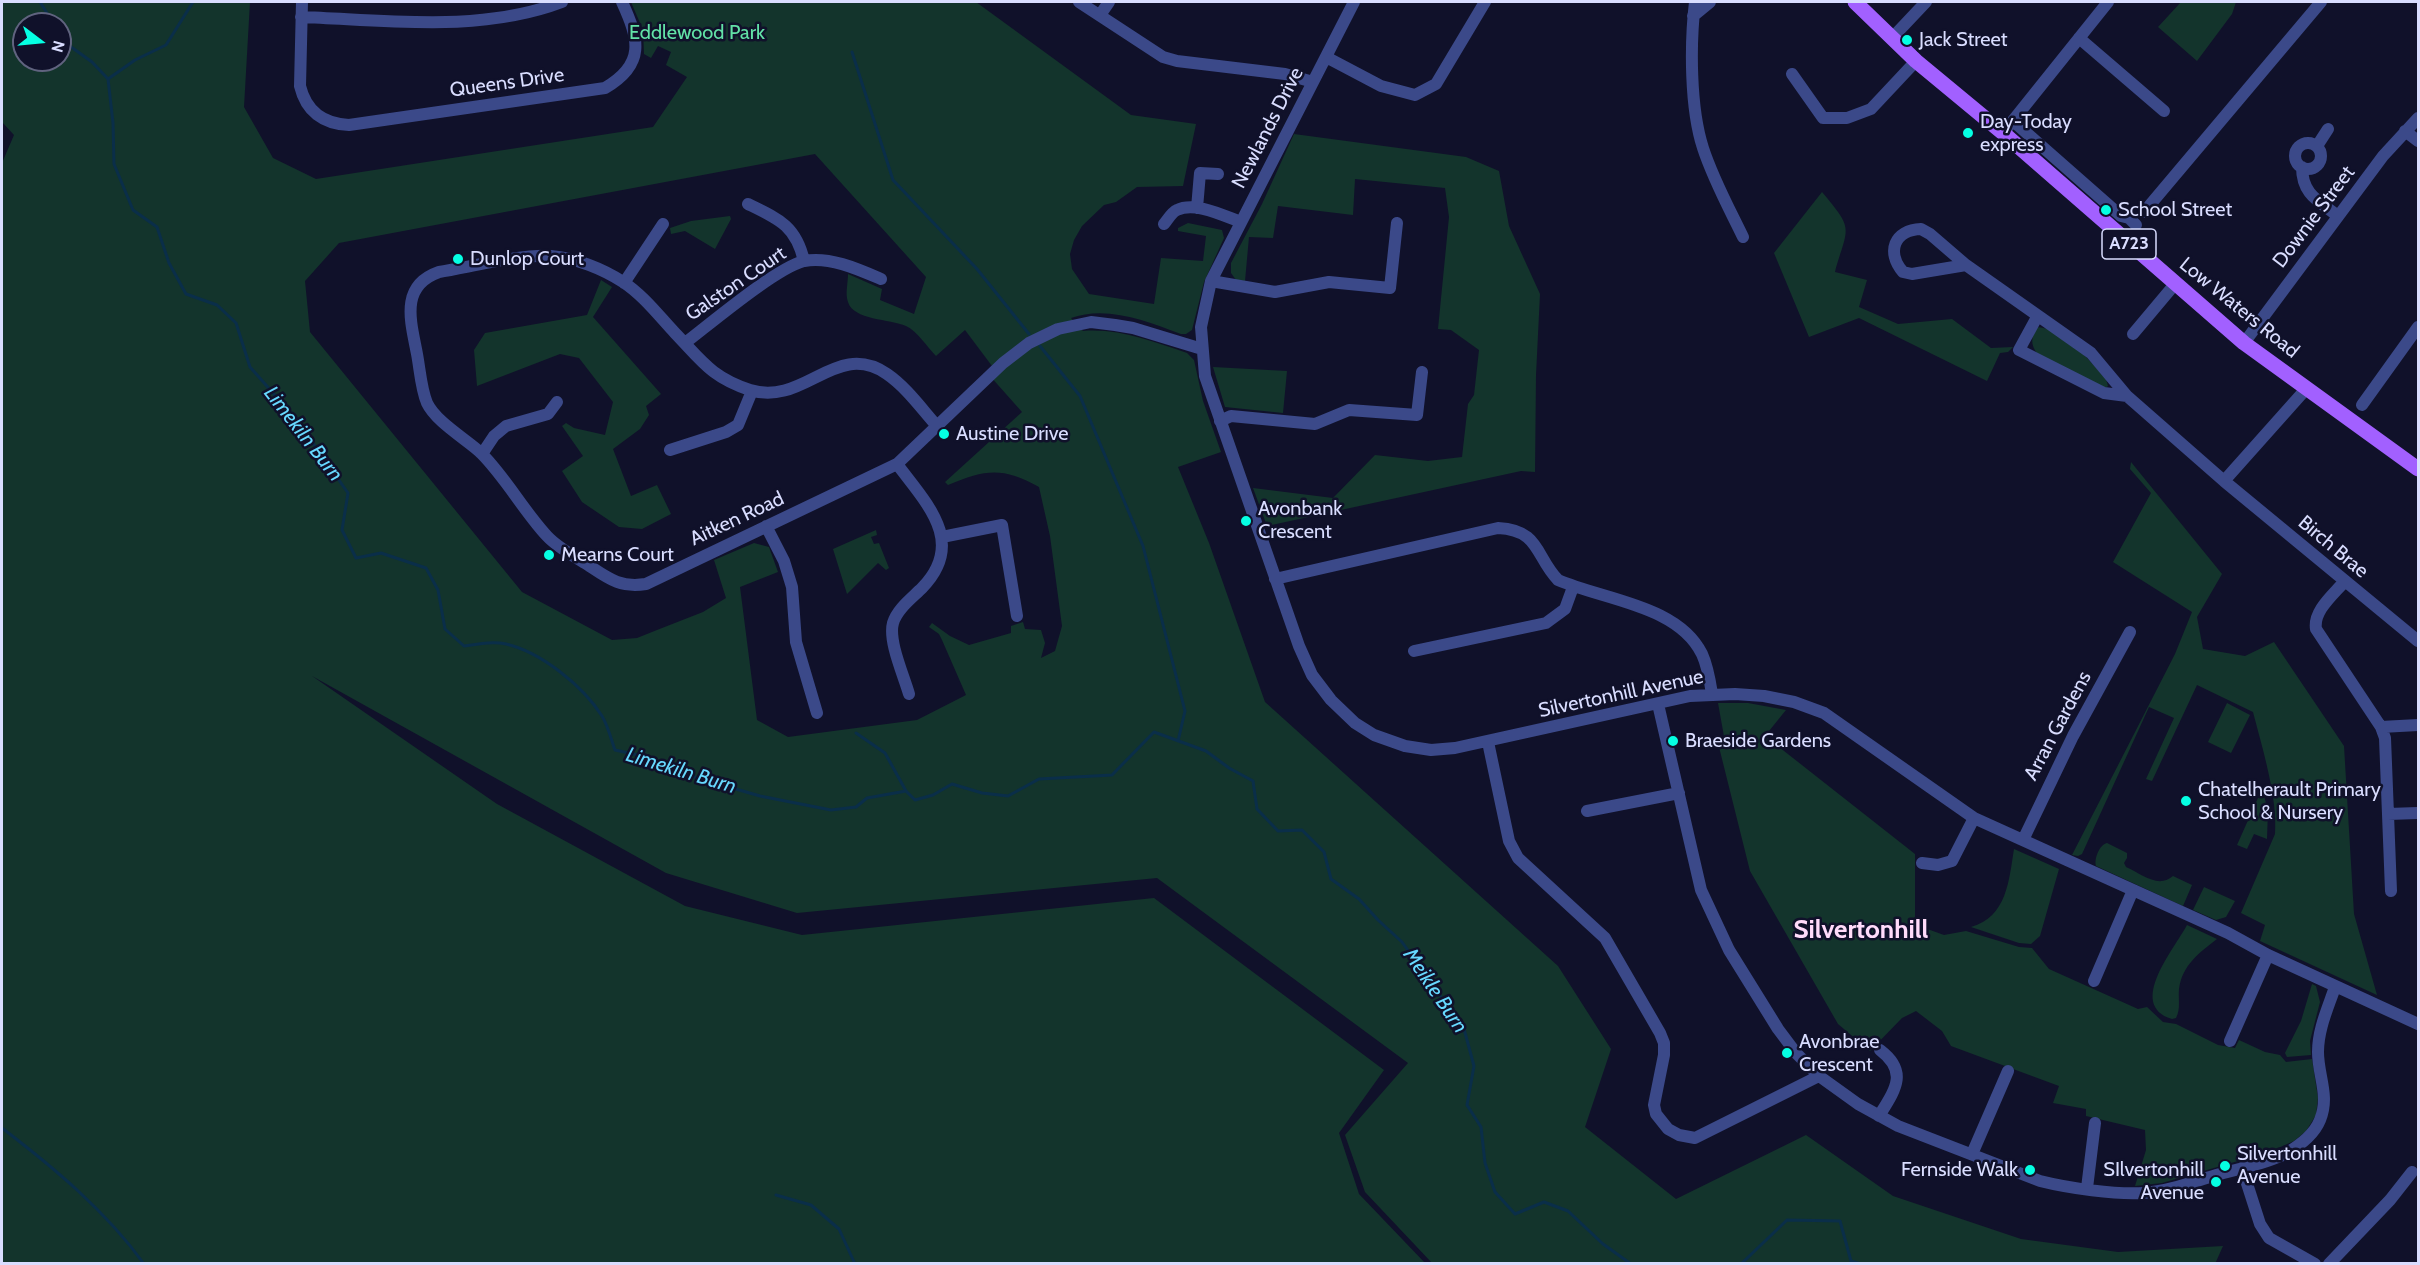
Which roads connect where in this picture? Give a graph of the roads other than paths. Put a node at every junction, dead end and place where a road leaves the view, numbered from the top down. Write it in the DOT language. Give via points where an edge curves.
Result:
graph roads {
  1 [pos="302,2"];
  2 [pos="562,2"];
  3 [pos="622,2"];
  4 [pos="1079,2"];
  5 [pos="1110,2"];
  6 [pos="1354,2"];
  7 [pos="1485,2"];
  8 [pos="1695,2"];
  9 [pos="1710,2"];
  10 [pos="1855,2"];
  11 [pos="2108,2"];
  12 [pos="2321,2"];
  13 [pos="1922,3"];
  14 [pos="1101,15"];
  15 [pos="1693,16"];
  16 [pos="301,17"];
  17 [pos="1892,38"];
  18 [pos="2079,38"];
  19 [pos="1326,57"];
  20 [pos="1916,61"];
  21 [pos="1791,74"];
  22 [pos="1313,82"];
  23 [pos="2164,111"];
  24 [pos="2418,118"];
  25 [pos="2008,127"];
  26 [pos="2328,129"];
  27 [pos="2405,131"];
  28 [pos="2418,141"];
  29 [pos="2317,146"];
  30 [pos="2302,167"];
  31 [pos="1218,174"];
  32 [pos="748,204"];
  33 [pos="1197,208"];
  34 [pos="2144,212"];
  35 [pos="2338,216"];
  36 [pos="1241,222"];
  37 [pos="663,224"];
  38 [pos="1164,224"];
  39 [pos="1397,224"];
  40 [pos="2136,225"];
  41 [pos="1743,237"];
  42 [pos="804,261"];
  43 [pos="1966,265"];
  44 [pos="1213,277"];
  45 [pos="881,279"];
  46 [pos="624,283"];
  47 [pos="2175,284"];
  48 [pos="2037,317"];
  49 [pos="2418,327"];
  50 [pos="2133,334"];
  51 [pos="685,343"];
  52 [pos="2244,343"];
  53 [pos="1202,349"];
  54 [pos="1422,372"];
  55 [pos="2306,389"];
  56 [pos="752,391"];
  57 [pos="2127,396"];
  58 [pos="557,402"];
  59 [pos="2361,405"];
  60 [pos="1220,421"];
  61 [pos="937,426"];
  62 [pos="670,450"];
  63 [pos="482,454"];
  64 [pos="897,464"];
  65 [pos="2418,469"];
  66 [pos="2224,481"];
  67 [pos="766,526"];
  68 [pos="942,537"];
  69 [pos="1275,579"];
  70 [pos="2344,582"];
  71 [pos="1573,587"];
  72 [pos="1017,616"];
  73 [pos="2130,632"];
  74 [pos="2418,641"];
  75 [pos="1414,651"];
  76 [pos="909,694"];
  77 [pos="1712,694"];
  78 [pos="1658,704"];
  79 [pos="817,713"];
  80 [pos="2418,725"];
  81 [pos="2381,727"];
  82 [pos="1488,742"];
  83 [pos="1679,793"];
  84 [pos="1587,811"];
  85 [pos="2418,813"];
  86 [pos="2388,814"];
  87 [pos="1974,818"];
  88 [pos="2023,840"];
  89 [pos="1922,863"];
  90 [pos="2133,890"];
  91 [pos="2391,891"];
  92 [pos="2268,955"];
  93 [pos="2094,981"];
  94 [pos="2336,987"];
  95 [pos="2418,1024"];
  96 [pos="2229,1041"];
  97 [pos="1880,1050"];
  98 [pos="2008,1071"];
  99 [pos="1819,1076"];
  100 [pos="1879,1116"];
  101 [pos="2095,1123"];
  102 [pos="1972,1154"];
  103 [pos="2242,1168"];
  104 [pos="2412,1172"];
  105 [pos="2087,1188"];
  106 [pos="2315,1263"];
  107 [pos="2329,1263"];
  1 -- 16 [label="street"];
  2 -- 16 [label="street" via="482,20"];
  3 -- 16 [label="street, Queens Drive" via="634,28 637,48 629,69 605,88 350,125 330,122 314,113 303,96"];
  4 -- 14 [label="street"];
  5 -- 14 [label="street"];
  6 -- 19 [label="street, Newlands Drive"];
  7 -- 19 [label="street" via="1436,84 1415,95 1381,86"];
  8 -- 15 [label="street"];
  9 -- 15 [label="street"];
  10 -- 17 [label="main road, Low Waters Road / A723"];
  11 -- 18 [label="street"];
  12 -- 34 [label="street"];
  13 -- 17 [label="street"];
  14 -- 22 [label="street" via="1163,57 1178,62 1285,74"];
  15 -- 41 [label="street" via="1698,127 1716,179"];
  17 -- 20 [label="main road, Low Waters Road / A723"];
  18 -- 23 [label="street"];
  18 -- 25 [label="street"];
  19 -- 22 [label="street, Newlands Drive"];
  20 -- 21 [label="street" via="1871,109 1847,118 1823,118"];
  20 -- 25 [label="main road, Low Waters Road / A723"];
  22 -- 36 [label="street, Newlands Drive"];
  24 -- 27 [label="street, Downie Street"];
  25 -- 40 [label="street, Low Waters Road"];
  25 -- 47 [label="main road, Low Waters Road / A723"];
  26 -- 29 [label="street"];
  27 -- 28 [label="street"];
  27 -- 35 [label="street, Downie Street"];
  29 -- 30 [label="street" via="2321,152 2319,164 2314,168"];
  29 -- 30 [label="street" via="2306,143 2297,151"];
  30 -- 35 [label="street" via="2302,181 2308,193"];
  31 -- 33 [label="street" via="1200,173"];
  32 -- 42 [label="street" via="791,229"];
  33 -- 36 [label="street"];
  33 -- 38 [label="street" via="1175,210"];
  35 -- 52 [label="street, Downie Street"];
  36 -- 44 [label="street, Newlands Drive"];
  37 -- 46 [label="street"];
  39 -- 44 [label="street" via="1390,288 1329,282 1275,292"];
  42 -- 45 [label="street, Galston Court" via="840,264"];
  42 -- 51 [label="street, Galston Court" via="776,275"];
  43 -- 43 [label="street, Birch Brae" via="1903,272 1894,257 1895,246 1901,235 1921,229"];
  43 -- 48 [label="street, Birch Brae"];
  44 -- 53 [label="street, Silvertonhill Avenue" via="1201,327"];
  46 -- 51 [label="street, Aitken Road"];
  46 -- 63 [label="street, Aitken Road" via="571,259 550,256 439,272 418,284 410,310 428,404 435,415"];
  47 -- 50 [label="street"];
  47 -- 52 [label="main road, Low Waters Road / A723"];
  48 -- 57 [label="street, Birch Brae" via="2091,353"];
  48 -- 57 [label="street" via="2019,350 2104,393"];
  49 -- 59 [label="street"];
  51 -- 56 [label="street, Aitken Road" via="704,367"];
  52 -- 55 [label="main road, Low Waters Road / A723"];
  53 -- 60 [label="street, Silvertonhill Avenue" via="1205,376"];
  53 -- 61 [label="street, Aitken Road" via="1115,325 1091,322 1058,329 1029,343 1003,363"];
  54 -- 60 [label="street" via="1417,414 1349,410 1315,424 1231,416"];
  55 -- 65 [label="main road, Low Waters Road / A723"];
  55 -- 66 [label="street"];
  56 -- 61 [label="street" via="776,393 848,363 864,363 887,374"];
  56 -- 62 [label="street" via="738,425"];
  57 -- 66 [label="street, Birch Brae"];
  58 -- 63 [label="street" via="548,414 506,426"];
  60 -- 69 [label="street, Silvertonhill Avenue"];
  61 -- 64 [label="street, Aitken Road"];
  63 -- 67 [label="street, Aitken Road" via="547,536 618,584 646,584"];
  64 -- 67 [label="street, Aitken Road"];
  64 -- 68 [label="street" via="933,514"];
  66 -- 70 [label="street, Birch Brae"];
  67 -- 79 [label="street" via="792,587 796,642"];
  68 -- 72 [label="street" via="1002,525"];
  68 -- 76 [label="street" via="934,574 898,611 892,624"];
  69 -- 71 [label="street" via="1498,528 1527,535 1536,544 1548,570"];
  69 -- 82 [label="street, Silvertonhill Avenue" via="1312,675 1355,723 1405,747 1431,750"];
  70 -- 74 [label="street, Birch Brae"];
  70 -- 81 [label="street" via="2319,612 2316,629"];
  71 -- 75 [label="street" via="1565,609 1546,623"];
  71 -- 77 [label="street" via="1664,616 1680,626 1702,653"];
  73 -- 88 [label="street, Arran Gardens" via="2073,736"];
  77 -- 78 [label="street, Silvertonhill Avenue"];
  77 -- 87 [label="street, Silvertonhill Avenue" via="1764,696 1824,713"];
  78 -- 82 [label="street, Silvertonhill Avenue"];
  78 -- 83 [label="street"];
  80 -- 81 [label="street"];
  81 -- 86 [label="street" via="2385,738"];
  82 -- 99 [label="street" via="1509,841 1518,858 1605,938 1660,1034 1664,1055 1654,1105 1661,1122 1679,1135 1695,1138"];
  83 -- 84 [label="street"];
  83 -- 99 [label="street" via="1701,890 1730,950 1778,1029"];
  85 -- 86 [label="street"];
  86 -- 91 [label="street"];
  87 -- 88 [label="street, Silvertonhill Avenue"];
  87 -- 89 [label="street" via="1952,861 1938,865"];
  88 -- 90 [label="street, Silvertonhill Avenue"];
  90 -- 92 [label="street, Silvertonhill Avenue"];
  90 -- 93 [label="street"];
  92 -- 94 [label="street, Silvertonhill Avenue"];
  92 -- 96 [label="street"];
  94 -- 95 [label="street, Silvertonhill Avenue"];
  94 -- 103 [label="street" via="2319,1042 2325,1086 2320,1122 2310,1136 2291,1150"];
  97 -- 100 [label="street" via="1892,1059 1898,1077"];
  98 -- 102 [label="street"];
  99 -- 100 [label="street"];
  100 -- 102 [label="street"];
  101 -- 105 [label="street"];
  102 -- 105 [label="street" via="2040,1181"];
  103 -- 105 [label="street" via="2156,1192"];
  103 -- 106 [label="street" via="2260,1224 2269,1238"];
  104 -- 107 [label="street"];
}
